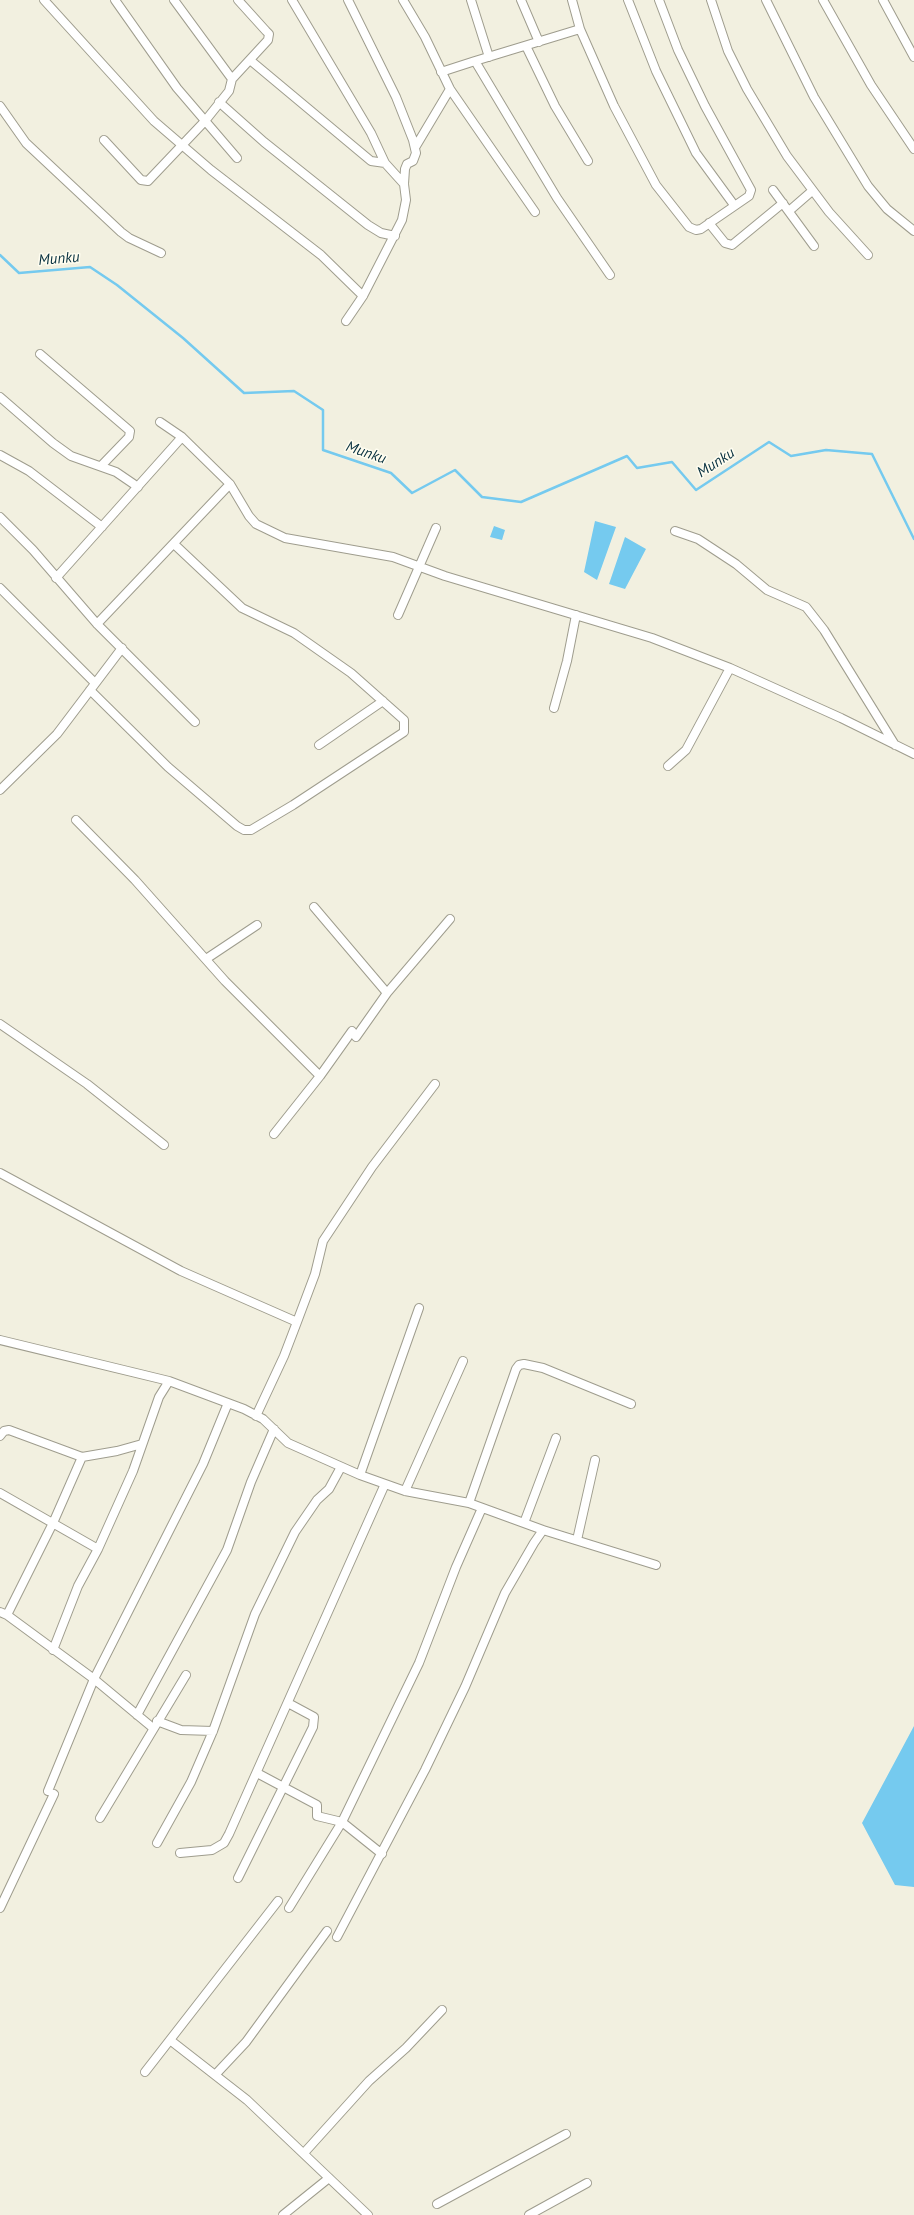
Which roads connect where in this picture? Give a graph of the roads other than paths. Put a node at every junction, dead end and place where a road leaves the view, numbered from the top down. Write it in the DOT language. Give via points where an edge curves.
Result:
graph roads {
  1 [pos="44,0"];
  2 [pos="115,0"];
  3 [pos="174,0"];
  4 [pos="238,0"];
  5 [pos="248,0"];
  6 [pos="292,0"];
  7 [pos="348,0"];
  8 [pos="404,0"];
  9 [pos="471,0"];
  10 [pos="521,0"];
  11 [pos="572,0"];
  12 [pos="628,0"];
  13 [pos="659,0"];
  14 [pos="711,0"];
  15 [pos="766,0"];
  16 [pos="823,0"];
  17 [pos="883,0"];
  18 [pos="245,9"];
  19 [pos="580,29"];
  20 [pos="539,42"];
  21 [pos="526,46"];
  22 [pos="489,57"];
  23 [pos="914,57"];
  24 [pos="250,60"];
  25 [pos="475,62"];
  26 [pos="441,72"];
  27 [pos="232,79"];
  28 [pos="450,89"];
  29 [pos="219,102"];
  30 [pos="0,106"];
  31 [pos="205,121"];
  32 [pos="104,140"];
  33 [pos="182,145"];
  34 [pos="416,146"];
  35 [pos="914,149"];
  36 [pos="237,158"];
  37 [pos="588,161"];
  38 [pos="385,164"];
  39 [pos="404,184"];
  40 [pos="773,190"];
  41 [pos="812,191"];
  42 [pos="783,204"];
  43 [pos="734,205"];
  44 [pos="789,211"];
  45 [pos="535,212"];
  46 [pos="709,223"];
  47 [pos="914,231"];
  48 [pos="395,236"];
  49 [pos="814,246"];
  50 [pos="161,253"];
  51 [pos="868,255"];
  52 [pos="610,274"];
  53 [pos="363,296"];
  54 [pos="346,321"];
  55 [pos="40,354"];
  56 [pos="0,397"];
  57 [pos="160,422"];
  58 [pos="182,438"];
  59 [pos="0,456"];
  60 [pos="102,465"];
  61 [pos="230,484"];
  62 [pos="138,487"];
  63 [pos="0,517"];
  64 [pos="102,527"];
  65 [pos="436,528"];
  66 [pos="675,531"];
  67 [pos="174,544"];
  68 [pos="419,565"];
  69 [pos="56,578"];
  70 [pos="0,588"];
  71 [pos="398,615"];
  72 [pos="576,616"];
  73 [pos="97,624"];
  74 [pos="122,648"];
  75 [pos="730,668"];
  76 [pos="92,686"];
  77 [pos="382,701"];
  78 [pos="554,708"];
  79 [pos="195,722"];
  80 [pos="319,745"];
  81 [pos="895,745"];
  82 [pos="914,754"];
  83 [pos="668,766"];
  84 [pos="0,790"];
  85 [pos="76,820"];
  86 [pos="314,907"];
  87 [pos="450,919"];
  88 [pos="257,925"];
  89 [pos="206,959"];
  90 [pos="387,993"];
  91 [pos="0,1024"];
  92 [pos="320,1076"];
  93 [pos="435,1084"];
  94 [pos="274,1134"];
  95 [pos="164,1145"];
  96 [pos="0,1173"];
  97 [pos="419,1308"];
  98 [pos="297,1322"];
  99 [pos="0,1340"];
  100 [pos="463,1361"];
  101 [pos="170,1381"];
  102 [pos="228,1403"];
  103 [pos="631,1404"];
  104 [pos="256,1416"];
  105 [pos="274,1429"];
  106 [pos="0,1436"];
  107 [pos="556,1438"];
  108 [pos="142,1444"];
  109 [pos="82,1457"];
  110 [pos="595,1460"];
  111 [pos="341,1467"];
  112 [pos="360,1475"];
  113 [pos="385,1484"];
  114 [pos="405,1491"];
  115 [pos="0,1493"];
  116 [pos="469,1503"];
  117 [pos="482,1508"];
  118 [pos="53,1523"];
  119 [pos="524,1523"];
  120 [pos="543,1530"];
  121 [pos="577,1540"];
  122 [pos="98,1548"];
  123 [pos="656,1566"];
  124 [pos="4,1613"];
  125 [pos="53,1650"];
  126 [pos="186,1675"];
  127 [pos="94,1679"];
  128 [pos="288,1703"];
  129 [pos="137,1715"];
  130 [pos="155,1724"];
  131 [pos="213,1731"];
  132 [pos="257,1773"];
  133 [pos="283,1788"];
  134 [pos="100,1818"];
  135 [pos="342,1822"];
  136 [pos="157,1843"];
  137 [pos="180,1852"];
  138 [pos="382,1854"];
  139 [pos="238,1878"];
  140 [pos="278,1901"];
  141 [pos="0,1908"];
  142 [pos="289,1908"];
  143 [pos="327,1931"];
  144 [pos="337,1937"];
  145 [pos="442,2010"];
  146 [pos="170,2040"];
  147 [pos="145,2072"];
  148 [pos="215,2074"];
  149 [pos="566,2134"];
  150 [pos="304,2154"];
  151 [pos="329,2178"];
  152 [pos="587,2183"];
  153 [pos="437,2204"];
  154 [pos="283,2215"];
  155 [pos="368,2215"];
  156 [pos="529,2215"];
  1 -- 33 [label="street" via="154,121"];
  2 -- 31 [label="street" via="177,88"];
  3 -- 27 [label="street"];
  4 -- 18 [label="street"];
  5 -- 18 [label="street"];
  6 -- 38 [label="street" via="371,133"];
  7 -- 34 [label="street" via="396,97"];
  8 -- 26 [label="street"];
  9 -- 22 [label="street"];
  10 -- 20 [label="street"];
  11 -- 19 [label="street"];
  12 -- 43 [label="street" via="656,71 696,152"];
  13 -- 43 [label="street" via="678,50 705,106 751,188 750,195"];
  14 -- 41 [label="street" via="728,51 747,88 787,156"];
  15 -- 47 [label="street" via="814,97 861,175 877,198"];
  16 -- 35 [label="street" via="871,85"];
  17 -- 23 [label="street"];
  18 -- 24 [label="street" via="266,30 269,37"];
  19 -- 20 [label="street"];
  19 -- 46 [label="street" via="614,106 656,185 692,229 701,229"];
  20 -- 21 [label="street"];
  21 -- 22 [label="street"];
  21 -- 37 [label="street" via="555,106"];
  22 -- 25 [label="street"];
  24 -- 27 [label="street"];
  24 -- 38 [label="street" via="367,158 375,163"];
  25 -- 26 [label="street"];
  25 -- 52 [label="street" via="557,198"];
  26 -- 28 [label="street"];
  27 -- 29 [label="street" via="230,88"];
  28 -- 34 [label="street"];
  28 -- 45 [label="street"];
  29 -- 31 [label="street"];
  29 -- 48 [label="street" via="264,142 368,225 381,233"];
  30 -- 50 [label="street" via="26,143 121,232"];
  31 -- 33 [label="street"];
  31 -- 36 [label="street"];
  32 -- 33 [label="street" via="141,180 145,181 148,181"];
  33 -- 53 [label="street" via="321,255"];
  34 -- 39 [label="street" via="416,157 406,166"];
  38 -- 39 [label="street"];
  39 -- 48 [label="street" via="405,207"];
  40 -- 42 [label="street"];
  41 -- 44 [label="street"];
  41 -- 51 [label="street"];
  42 -- 44 [label="street"];
  42 -- 46 [label="street" via="732,245 725,243"];
  43 -- 46 [label="street"];
  44 -- 49 [label="street"];
  48 -- 53 [label="street"];
  53 -- 54 [label="street"];
  55 -- 60 [label="street" via="130,431 129,437"];
  56 -- 60 [label="street" via="71,456"];
  57 -- 58 [label="street"];
  58 -- 61 [label="street"];
  58 -- 62 [label="street"];
  59 -- 64 [label="street" via="29,470"];
  60 -- 62 [label="street"];
  61 -- 67 [label="street"];
  61 -- 68 [label="street" via="256,524 285,538 393,557"];
  62 -- 64 [label="street"];
  63 -- 69 [label="street"];
  64 -- 69 [label="street"];
  65 -- 68 [label="street"];
  66 -- 81 [label="street" via="698,539 736,564 767,590 806,607 824,630"];
  67 -- 73 [label="street"];
  67 -- 77 [label="street" via="242,608 294,632 351,673"];
  68 -- 71 [label="street"];
  68 -- 72 [label="street" via="444,576"];
  69 -- 73 [label="street"];
  70 -- 76 [label="street"];
  72 -- 75 [label="street" via="652,638"];
  72 -- 78 [label="street"];
  73 -- 74 [label="street"];
  74 -- 76 [label="street"];
  74 -- 79 [label="street"];
  75 -- 81 [label="street" via="842,718"];
  75 -- 83 [label="street" via="686,750"];
  76 -- 77 [label="street" via="168,767 244,830 251,830 293,805 404,732 404,720"];
  76 -- 84 [label="street" via="57,734"];
  77 -- 80 [label="street"];
  81 -- 82 [label="street"];
  85 -- 89 [label="street" via="135,880"];
  86 -- 90 [label="street"];
  87 -- 90 [label="street"];
  88 -- 89 [label="street"];
  89 -- 92 [label="street" via="224,981"];
  90 -- 92 [label="street"];
  91 -- 95 [label="street" via="87,1084"];
  92 -- 94 [label="street"];
  93 -- 98 [label="street" via="372,1167 323,1241 316,1274"];
  96 -- 98 [label="street" via="181,1271"];
  97 -- 112 [label="street"];
  98 -- 104 [label="street"];
  99 -- 101 [label="street"];
  100 -- 114 [label="street"];
  101 -- 102 [label="street"];
  101 -- 108 [label="street" via="159,1396"];
  102 -- 104 [label="street"];
  102 -- 127 [label="street" via="203,1464"];
  103 -- 116 [label="street" via="543,1368 520,1365 516,1369"];
  104 -- 105 [label="street"];
  105 -- 111 [label="street" via="288,1443"];
  105 -- 129 [label="street" via="251,1482 227,1550"];
  106 -- 109 [label="street" via="9,1430"];
  107 -- 119 [label="street"];
  108 -- 109 [label="street"];
  108 -- 122 [label="street" via="133,1471"];
  109 -- 118 [label="street"];
  110 -- 121 [label="street"];
  111 -- 112 [label="street"];
  111 -- 131 [label="street" via="329,1489 317,1500 295,1532 255,1614"];
  112 -- 113 [label="street"];
  113 -- 114 [label="street"];
  113 -- 128 [label="street"];
  114 -- 116 [label="street"];
  115 -- 118 [label="street"];
  116 -- 117 [label="street"];
  117 -- 119 [label="street"];
  117 -- 135 [label="street" via="419,1662"];
  118 -- 122 [label="street"];
  118 -- 124 [label="street"];
  119 -- 120 [label="street"];
  120 -- 121 [label="street"];
  120 -- 138 [label="street" via="505,1593 465,1687"];
  121 -- 123 [label="street"];
  122 -- 125 [label="street" via="78,1586"];
  124 -- 125 [label="street"];
  125 -- 127 [label="street"];
  126 -- 130 [label="street"];
  127 -- 129 [label="street"];
  127 -- 141 [label="street" via="51,1793"];
  128 -- 132 [label="street"];
  128 -- 133 [label="street" via="315,1719"];
  129 -- 130 [label="street"];
  130 -- 131 [label="street" via="182,1730"];
  130 -- 134 [label="street"];
  131 -- 136 [label="street" via="190,1782"];
  132 -- 133 [label="street"];
  132 -- 137 [label="street" via="224,1843 212,1850"];
  133 -- 135 [label="street" via="317,1805 317,1816"];
  133 -- 139 [label="street"];
  135 -- 138 [label="street"];
  135 -- 142 [label="street"];
  138 -- 144 [label="street"];
  140 -- 146 [label="street"];
  143 -- 148 [label="street" via="246,2042"];
  145 -- 150 [label="street" via="406,2048 369,2081"];
  146 -- 147 [label="street"];
  146 -- 148 [label="street"];
  148 -- 150 [label="street" via="247,2100"];
  149 -- 153 [label="street"];
  150 -- 151 [label="street"];
  151 -- 154 [label="street"];
  151 -- 155 [label="street"];
  152 -- 156 [label="street"];
}
